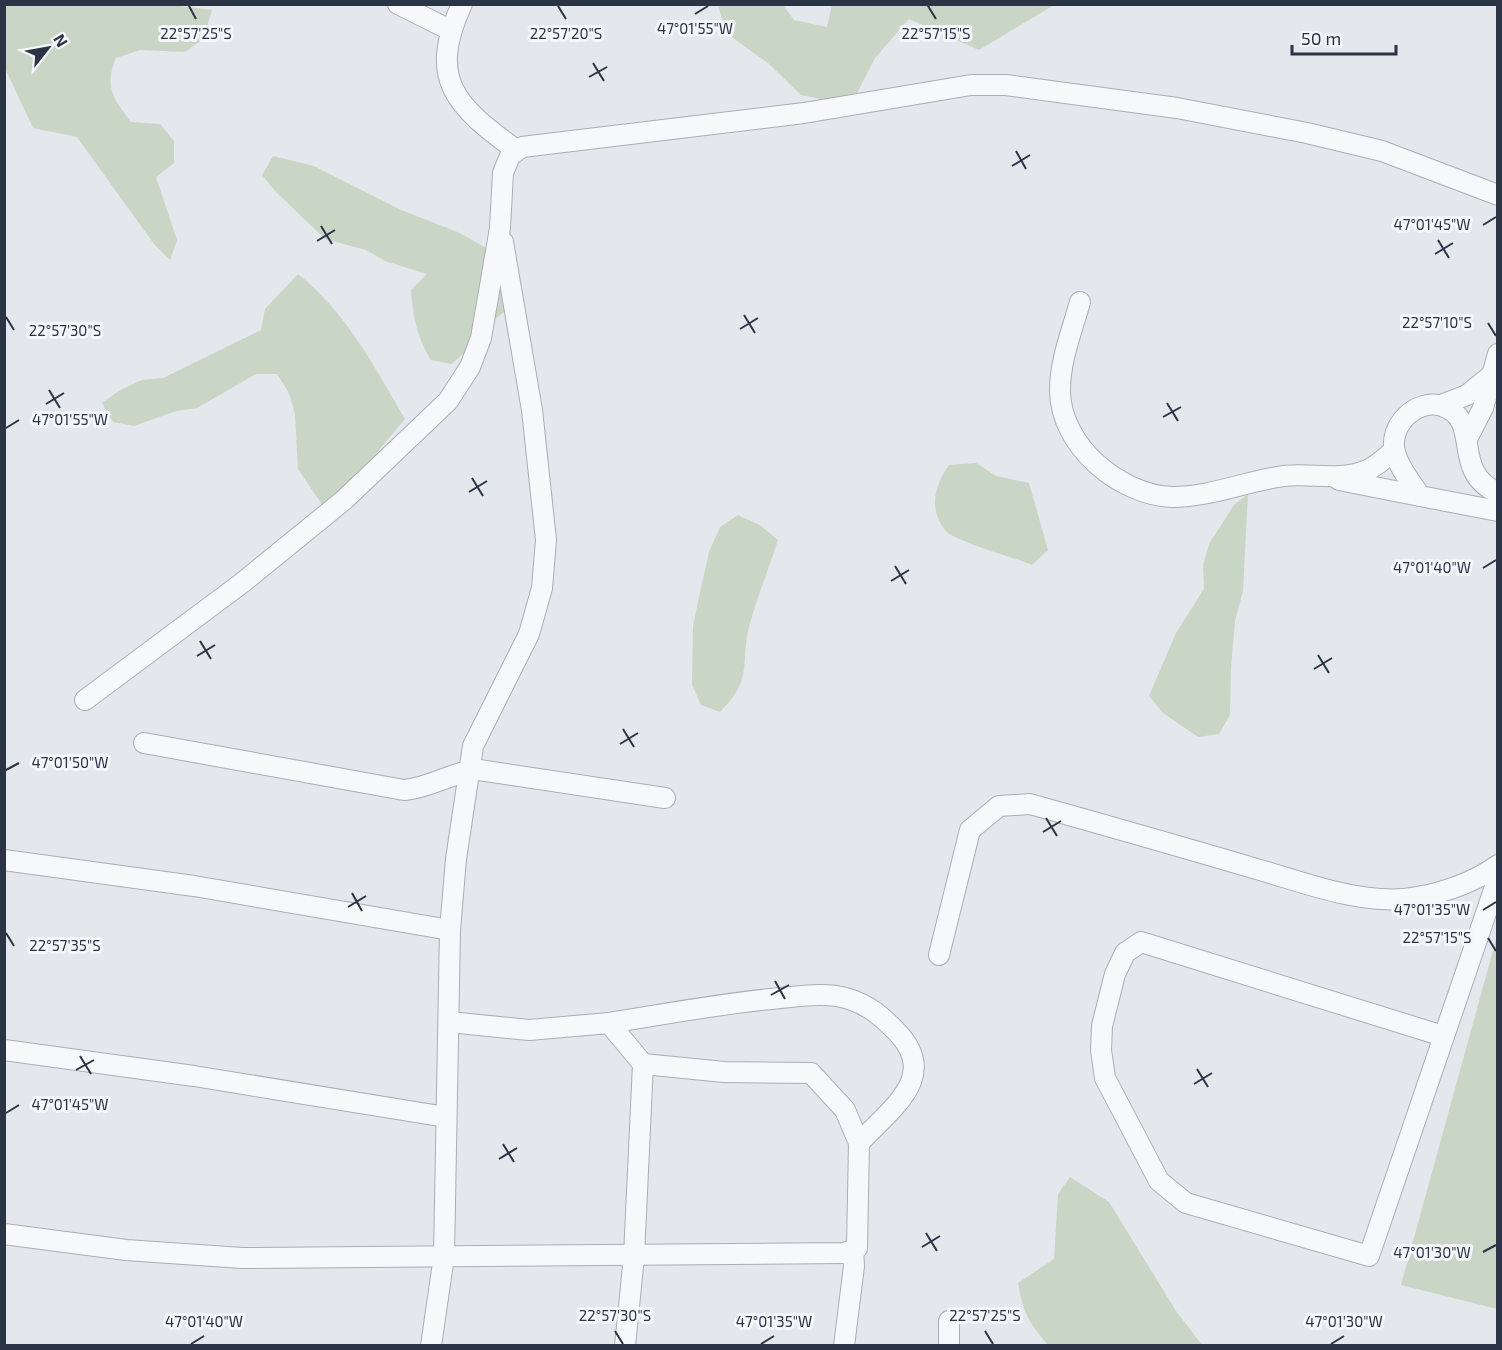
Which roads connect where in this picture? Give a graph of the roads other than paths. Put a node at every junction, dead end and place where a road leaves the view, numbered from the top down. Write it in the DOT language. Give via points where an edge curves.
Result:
graph roads {
  1 [pos="398,4"];
  2 [pos="462,4"];
  3 [pos="450,30"];
  4 [pos="516,150"];
  5 [pos="1497,195"];
  6 [pos="500,228"];
  7 [pos="1080,302"];
  8 [pos="1497,354"];
  9 [pos="1493,374"];
  10 [pos="1440,405"];
  11 [pos="1467,439"];
  12 [pos="1394,450"];
  13 [pos="1319,476"];
  14 [pos="1497,493"];
  15 [pos="1420,496"];
  16 [pos="1497,511"];
  17 [pos="85,700"];
  18 [pos="144,743"];
  19 [pos="469,770"];
  20 [pos="665,798"];
  21 [pos="4,860"];
  22 [pos="1497,866"];
  23 [pos="1497,878"];
  24 [pos="450,930"];
  25 [pos="939,955"];
  26 [pos="449,1022"];
  27 [pos="609,1023"];
  28 [pos="1443,1036"];
  29 [pos="4,1050"];
  30 [pos="643,1064"];
  31 [pos="446,1117"];
  32 [pos="859,1143"];
  33 [pos="4,1234"];
  34 [pos="853,1251"];
  35 [pos="444,1256"];
  36 [pos="634,1256"];
  37 [pos="949,1322"];
  38 [pos="431,1346"];
  39 [pos="625,1346"];
  40 [pos="844,1346"];
  41 [pos="950,1346"];
  1 -- 3 [label="street"];
  2 -- 3 [label="street"];
  3 -- 4 [label="street" via="446,64 457,98 482,125"];
  4 -- 5 [label="street" via="804,113 971,85 1006,85 1177,108 1307,133 1382,152"];
  4 -- 6 [label="street" via="503,173"];
  6 -- 17 [label="street" via="482,338 470,367 448,400 344,500 242,583"];
  6 -- 19 [label="street" via="532,410 546,540 542,588 529,634 473,746"];
  7 -- 13 [label="street" via="1061,369 1060,394 1075,436 1107,472 1150,495 1174,497 1284,476"];
  8 -- 9 [label="street"];
  9 -- 10 [label="street" via="1467,395"];
  9 -- 11 [label="street" via="1483,408"];
  10 -- 11 [label="street" via="1458,417"];
  10 -- 12 [label="street" via="1424,406 1402,418"];
  11 -- 14 [label="street" via="1473,474"];
  12 -- 13 [label="street" via="1366,471"];
  12 -- 15 [label="street"];
  13 -- 15 [label="street"];
  15 -- 16 [label="street"];
  18 -- 19 [label="street" via="404,790 422,789"];
  19 -- 20 [label="street"];
  19 -- 24 [label="street"];
  21 -- 24 [label="street" via="205,888"];
  22 -- 25 [label="street" via="1447,890 1405,899 1378,898 1323,888 1030,804 999,806 970,830"];
  23 -- 28 [label="street"];
  24 -- 26 [label="street"];
  26 -- 27 [label="street" via="529,1030"];
  26 -- 31 [label="street"];
  27 -- 30 [label="street"];
  27 -- 32 [label="street" via="820,994 848,999 874,1010 898,1033 916,1067 914,1079 905,1092"];
  28 -- 28 [label="street" via="1369,1256 1186,1203 1160,1181 1105,1078 1101,1050 1102,1026 1115,974 1125,952 1141,942"];
  29 -- 31 [label="street"];
  30 -- 32 [label="street" via="724,1072 811,1073 845,1110"];
  30 -- 36 [label="street"];
  31 -- 35 [label="street"];
  32 -- 34 [label="street" via="859,1241"];
  33 -- 35 [label="street" via="126,1250 242,1258"];
  34 -- 36 [label="street"];
  34 -- 40 [label="street"];
  35 -- 36 [label="street"];
  35 -- 38 [label="street"];
  36 -- 39 [label="street"];
  37 -- 41 [label="street"];
}
